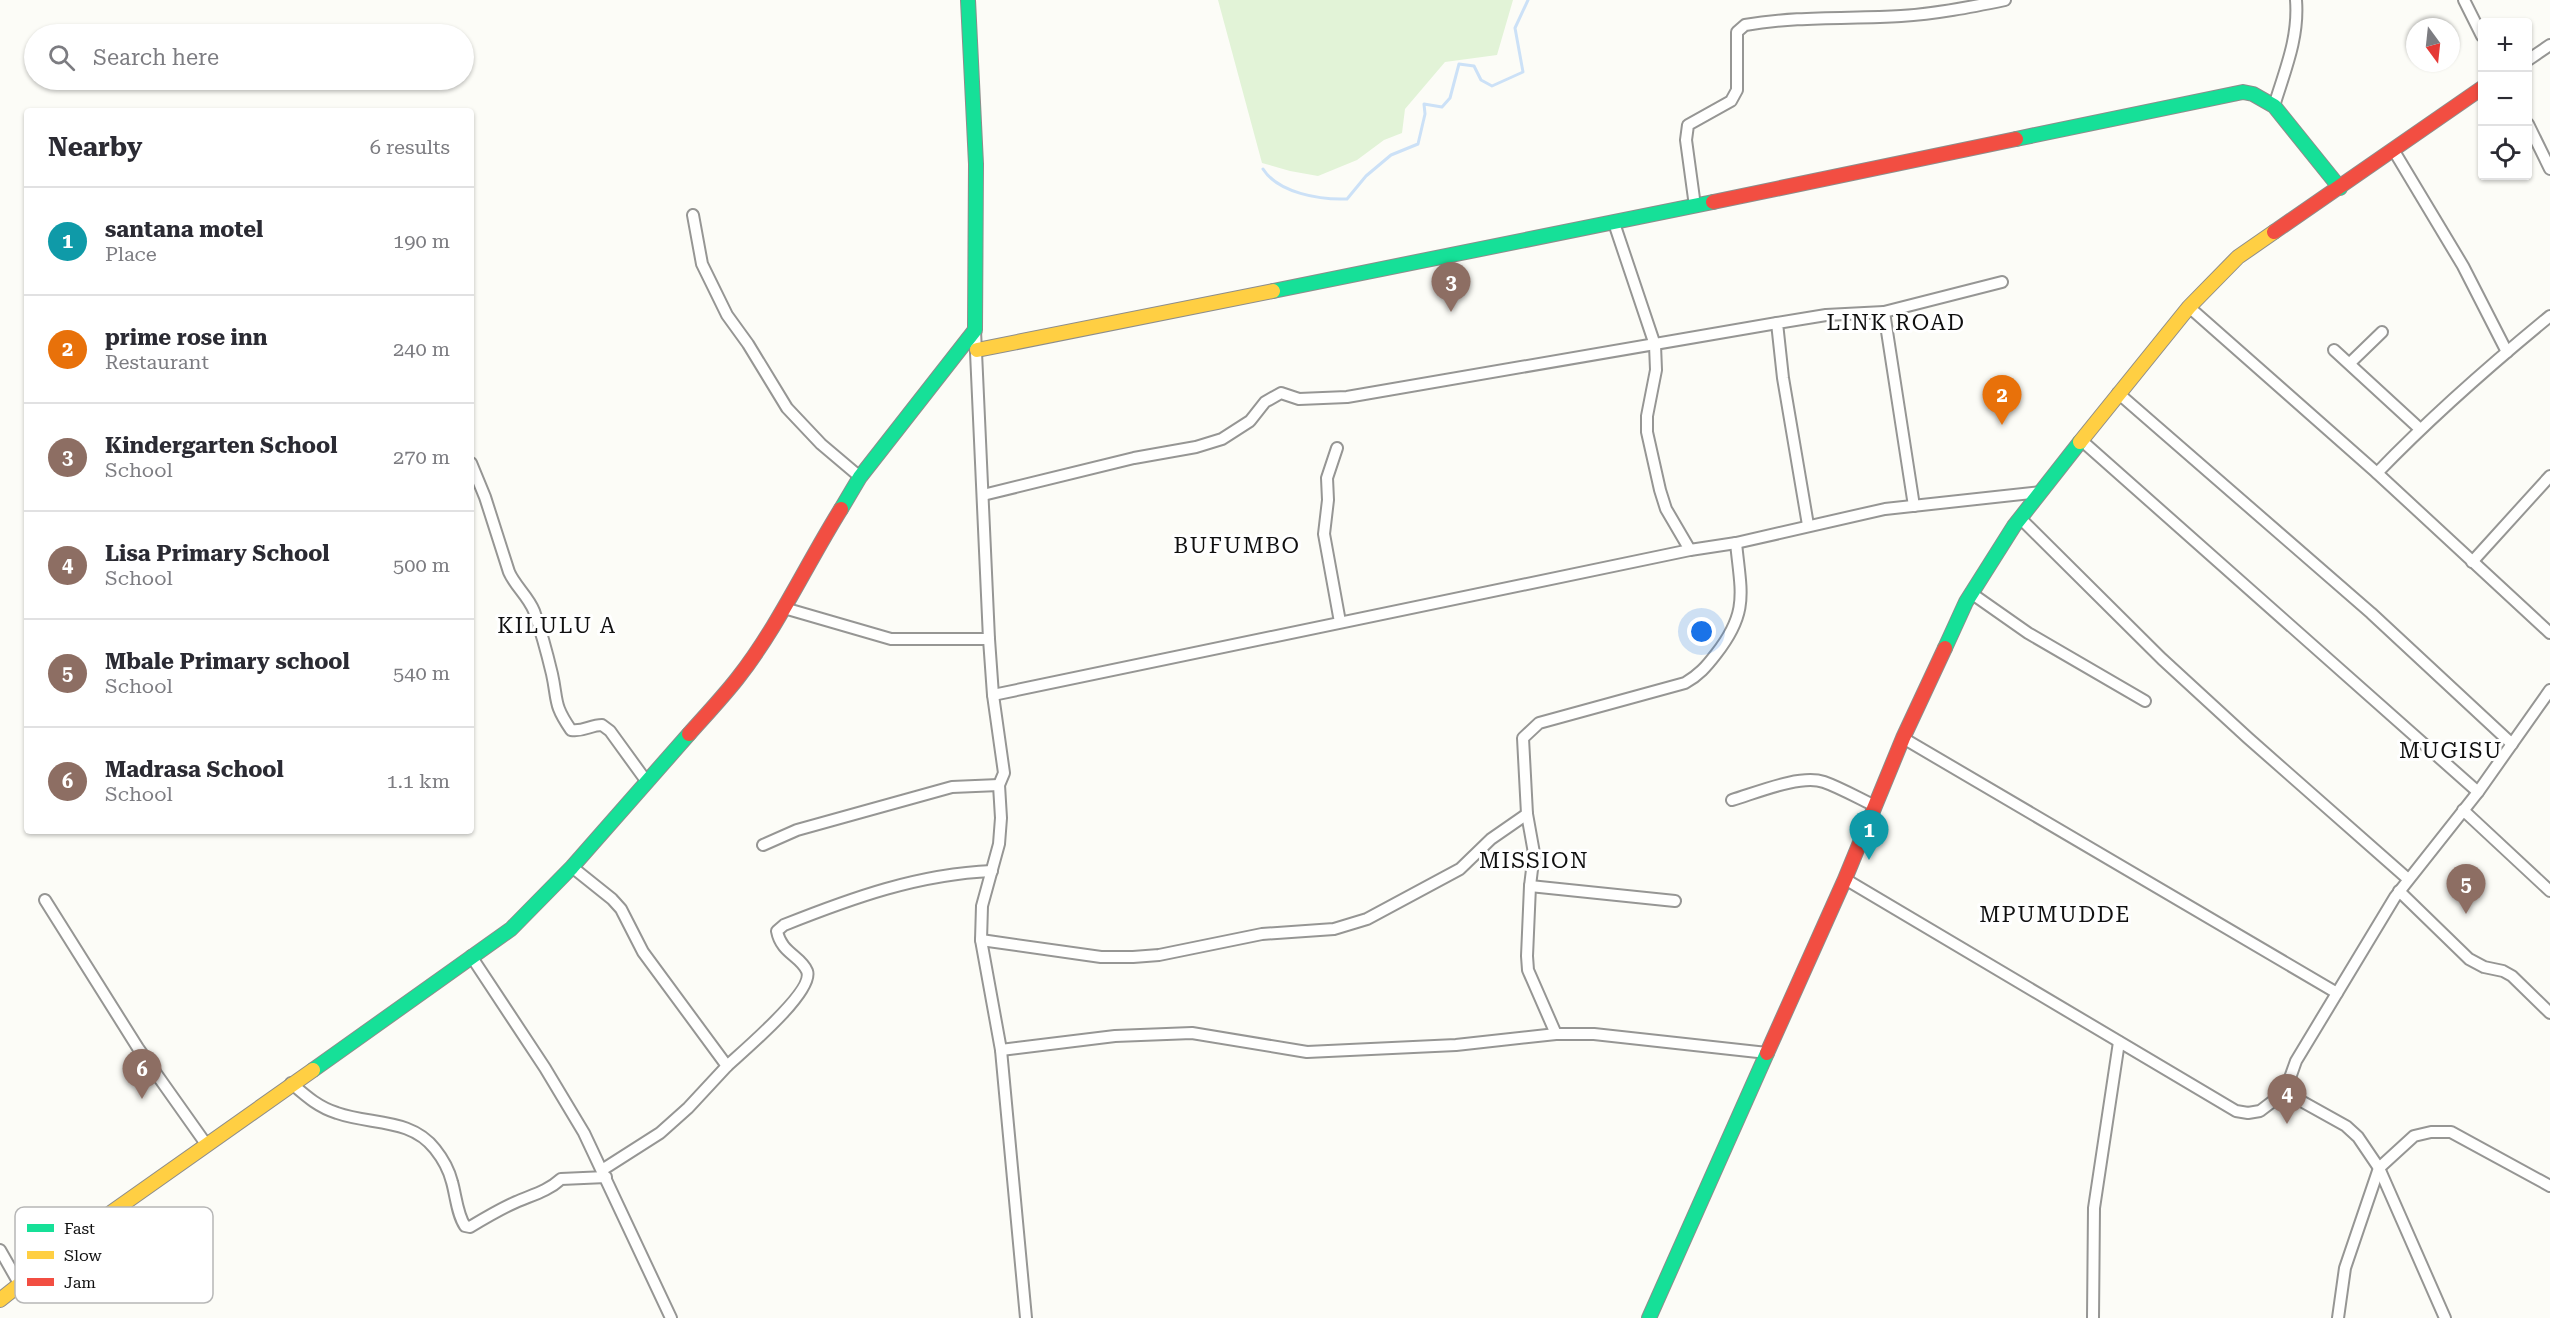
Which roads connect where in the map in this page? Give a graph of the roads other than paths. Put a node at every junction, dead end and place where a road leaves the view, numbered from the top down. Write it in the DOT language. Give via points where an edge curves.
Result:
graph roads {
  1 [pos="968,0"];
  2 [pos="2006,0"];
  3 [pos="2296,0"];
  4 [pos="2464,0"];
  5 [pos="2478,28"];
  6 [pos="2550,45"];
  7 [pos="2532,57"];
  8 [pos="2478,91"];
  9 [pos="2274,106"];
  10 [pos="2529,126"];
  11 [pos="2394,151"];
  12 [pos="2550,169"];
  13 [pos="2340,188"];
  14 [pos="1695,206"];
  15 [pos="693,215"];
  16 [pos="1614,223"];
  17 [pos="2002,282"];
  18 [pos="2189,307"];
  19 [pos="1884,312"];
  20 [pos="2550,316"];
  21 [pos="1777,323"];
  22 [pos="975,330"];
  23 [pos="2382,332"];
  24 [pos="1654,345"];
  25 [pos="977,350"];
  26 [pos="2334,350"];
  27 [pos="2507,352"];
  28 [pos="2350,363"];
  29 [pos="2118,393"];
  30 [pos="2420,429"];
  31 [pos="2081,440"];
  32 [pos="1337,448"];
  33 [pos="474,470"];
  34 [pos="2378,473"];
  35 [pos="2550,476"];
  36 [pos="860,477"];
  37 [pos="2041,492"];
  38 [pos="983,495"];
  39 [pos="1914,506"];
  40 [pos="2020,518"];
  41 [pos="1808,525"];
  42 [pos="1736,543"];
  43 [pos="1690,550"];
  44 [pos="2472,562"];
  45 [pos="1971,593"];
  46 [pos="784,608"];
  47 [pos="1340,622"];
  48 [pos="2550,633"];
  49 [pos="989,639"];
  50 [pos="2550,690"];
  51 [pos="993,695"];
  52 [pos="2145,700"];
  53 [pos="1903,738"];
  54 [pos="2512,744"];
  55 [pos="647,782"];
  56 [pos="999,785"];
  57 [pos="2478,792"];
  58 [pos="1732,800"];
  59 [pos="1875,806"];
  60 [pos="2463,810"];
  61 [pos="1527,814"];
  62 [pos="763,845"];
  63 [pos="572,867"];
  64 [pos="992,871"];
  65 [pos="1845,879"];
  66 [pos="2408,879"];
  67 [pos="1530,886"];
  68 [pos="2399,891"];
  69 [pos="2550,891"];
  70 [pos="45,900"];
  71 [pos="1676,901"];
  72 [pos="981,940"];
  73 [pos="471,956"];
  74 [pos="2337,993"];
  75 [pos="2550,1013"];
  76 [pos="1556,1034"];
  77 [pos="2119,1042"];
  78 [pos="1001,1050"];
  79 [pos="1767,1053"];
  80 [pos="727,1066"];
  81 [pos="291,1083"];
  82 [pos="2285,1092"];
  83 [pos="206,1144"];
  84 [pos="2379,1168"];
  85 [pos="604,1174"];
  86 [pos="2550,1186"];
  87 [pos="119,1207"];
  88 [pos="0,1250"];
  89 [pos="15,1276"];
  90 [pos="15,1289"];
  91 [pos="0,1300"];
  92 [pos="671,1318"];
  93 [pos="1026,1318"];
  94 [pos="1649,1318"];
  95 [pos="2093,1318"];
  96 [pos="2338,1318"];
  97 [pos="2445,1318"];
  1 -- 22 [label="street" via="976,159"];
  2 -- 14 [label="street" via="1902,16 1746,26 1737,32 1737,90 1731,101 1688,125 1686,140"];
  3 -- 9 [label="street" via="2288,67"];
  4 -- 5 [label="street"];
  6 -- 7 [label="street"];
  8 -- 11 [label="street"];
  9 -- 13 [label="street"];
  9 -- 14 [label="street" via="2243,92"];
  10 -- 12 [label="street"];
  11 -- 13 [label="street"];
  11 -- 27 [label="street" via="2463,266"];
  13 -- 18 [label="street" via="2238,257"];
  14 -- 16 [label="street"];
  15 -- 36 [label="street" via="702,264 727,315 787,408"];
  16 -- 24 [label="street"];
  16 -- 25 [label="street"];
  17 -- 19 [label="street"];
  18 -- 29 [label="street"];
  18 -- 34 [label="street"];
  19 -- 21 [label="street"];
  19 -- 39 [label="street"];
  20 -- 27 [label="street"];
  21 -- 24 [label="street"];
  21 -- 41 [label="street"];
  22 -- 25 [label="street"];
  22 -- 36 [label="street"];
  23 -- 28 [label="street"];
  24 -- 38 [label="street" via="1347,397 1299,399 1281,393 1265,402 1250,421 1222,439"];
  24 -- 43 [label="street" via="1656,370 1647,432 1665,509"];
  25 -- 38 [label="street"];
  26 -- 28 [label="street"];
  27 -- 30 [label="street"];
  28 -- 30 [label="street"];
  29 -- 31 [label="street"];
  29 -- 54 [label="street" via="2371,613"];
  30 -- 34 [label="street"];
  31 -- 37 [label="street"];
  31 -- 57 [label="street"];
  32 -- 47 [label="street" via="1327,478 1324,534"];
  33 -- 55 [label="street" via="514,583 530,601 552,674 558,710 572,730 580,732 602,725 610,730"];
  34 -- 44 [label="street"];
  35 -- 44 [label="street"];
  36 -- 46 [label="street"];
  37 -- 39 [label="street"];
  37 -- 40 [label="street"];
  38 -- 49 [label="street"];
  39 -- 41 [label="street"];
  40 -- 45 [label="street"];
  40 -- 66 [label="street" via="2171,667"];
  41 -- 42 [label="street"];
  42 -- 43 [label="street"];
  42 -- 61 [label="street" via="1742,601 1738,621 1721,648 1700,675 1685,683 1539,723 1530,730 1523,738"];
  43 -- 47 [label="street"];
  44 -- 48 [label="street"];
  45 -- 52 [label="street" via="2028,633"];
  45 -- 53 [label="street"];
  46 -- 49 [label="street" via="891,639"];
  46 -- 55 [label="street" via="738,678"];
  47 -- 51 [label="street"];
  49 -- 51 [label="street"];
  50 -- 54 [label="street"];
  51 -- 56 [label="street" via="1005,773"];
  53 -- 59 [label="street"];
  53 -- 74 [label="street"];
  54 -- 57 [label="street"];
  55 -- 63 [label="street"];
  56 -- 62 [label="street" via="952,787 797,831"];
  56 -- 64 [label="street" via="1002,818"];
  57 -- 60 [label="street"];
  58 -- 59 [label="street" via="1811,780"];
  59 -- 65 [label="street"];
  60 -- 66 [label="street"];
  60 -- 69 [label="street"];
  61 -- 67 [label="street" via="1534,853"];
  61 -- 72 [label="street" via="1491,839 1460,869 1367,919 1334,929 1262,934 1133,957 1101,957"];
  63 -- 73 [label="street" via="511,929"];
  63 -- 80 [label="street" via="621,909 643,951"];
  64 -- 72 [label="street" via="982,906"];
  64 -- 80 [label="street" via="929,877 851,898 784,925 777,931 778,938 807,970 805,985 782,1014"];
  65 -- 77 [label="street"];
  65 -- 79 [label="street"];
  66 -- 68 [label="street"];
  67 -- 71 [label="street"];
  67 -- 76 [label="street" via="1528,970"];
  68 -- 74 [label="street"];
  68 -- 75 [label="street" via="2469,959 2512,976"];
  70 -- 83 [label="street" via="138,1048"];
  72 -- 78 [label="street"];
  73 -- 81 [label="street"];
  73 -- 85 [label="street" via="545,1068"];
  74 -- 82 [label="street" via="2296,1061"];
  76 -- 78 [label="street" via="1456,1046 1306,1052 1192,1033 1116,1036"];
  76 -- 79 [label="street" via="1594,1034"];
  77 -- 82 [label="street" via="2236,1111 2260,1112"];
  77 -- 95 [label="street" via="2094,1208"];
  78 -- 93 [label="street"];
  79 -- 94 [label="street"];
  80 -- 85 [label="street" via="660,1133"];
  81 -- 83 [label="street"];
  81 -- 85 [label="street" via="317,1105 338,1114 408,1128 422,1136 449,1170 465,1226 550,1188 561,1179"];
  82 -- 84 [label="street" via="2346,1126"];
  83 -- 87 [label="street"];
  84 -- 86 [label="street" via="2414,1136 2451,1132"];
  84 -- 96 [label="street" via="2345,1268"];
  84 -- 97 [label="street"];
  85 -- 92 [label="street"];
  88 -- 89 [label="street"];
  90 -- 91 [label="street"];
}
